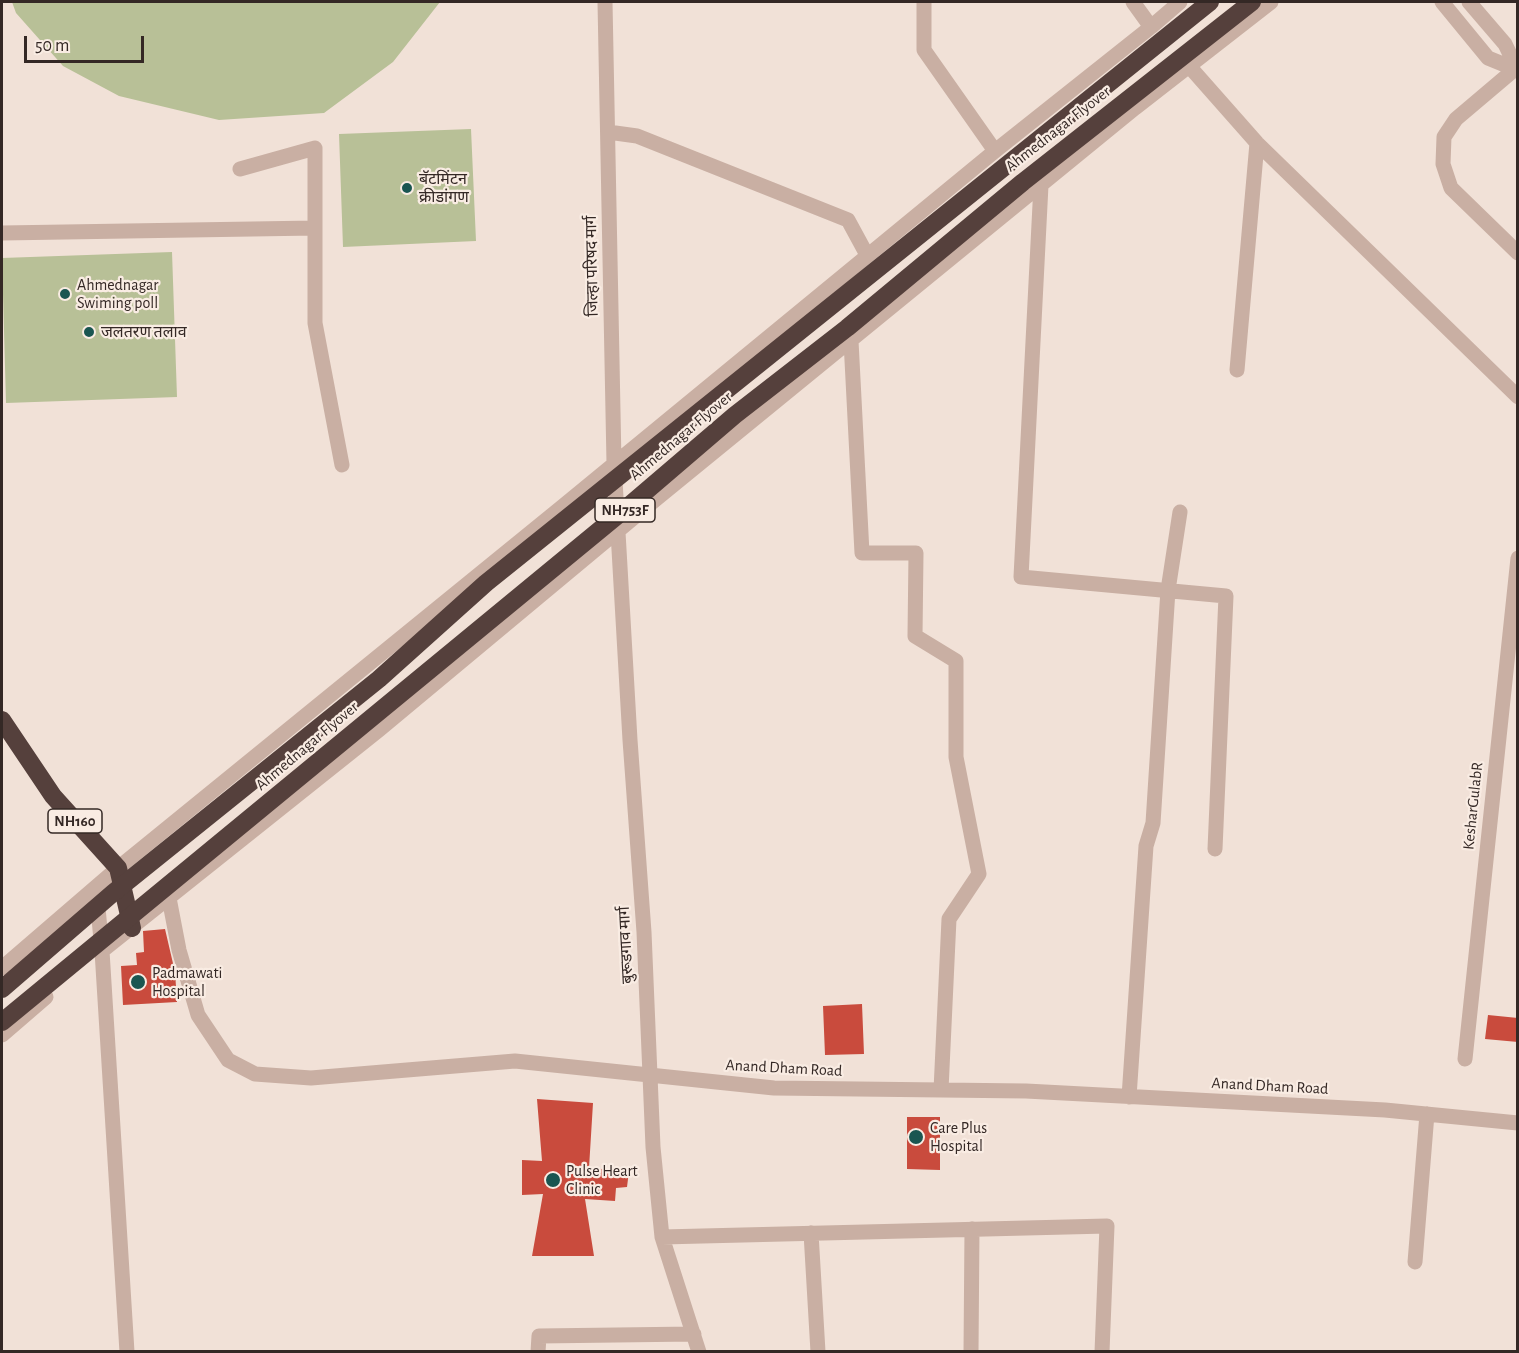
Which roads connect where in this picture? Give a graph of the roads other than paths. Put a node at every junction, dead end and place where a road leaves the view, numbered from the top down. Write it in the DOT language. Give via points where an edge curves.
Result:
graph roads {
  1 [pos="605,2"];
  2 [pos="924,2"];
  3 [pos="1133,2"];
  4 [pos="1180,2"];
  5 [pos="1210,2"];
  6 [pos="1252,2"];
  7 [pos="1270,2"];
  8 [pos="1442,2"];
  9 [pos="1469,2"];
  10 [pos="1151,27"];
  11 [pos="1189,66"];
  12 [pos="1517,68"];
  13 [pos="608,132"];
  14 [pos="1257,143"];
  15 [pos="995,151"];
  16 [pos="240,169"];
  17 [pos="1041,185"];
  18 [pos="315,228"];
  19 [pos="2,233"];
  20 [pos="1518,253"];
  21 [pos="867,255"];
  22 [pos="851,341"];
  23 [pos="1237,370"];
  24 [pos="1518,397"];
  25 [pos="614,463"];
  26 [pos="342,465"];
  27 [pos="1180,512"];
  28 [pos="618,530"];
  29 [pos="1518,558"];
  30 [pos="1168,590"];
  31 [pos="2,720"];
  32 [pos="1215,849"];
  33 [pos="118,868"];
  34 [pos="96,888"];
  35 [pos="169,898"];
  36 [pos="132,928"];
  37 [pos="102,951"];
  38 [pos="2,968"];
  39 [pos="2,989"];
  40 [pos="2,1022"];
  41 [pos="2,1035"];
  42 [pos="1464,1059"];
  43 [pos="650,1076"];
  44 [pos="941,1090"];
  45 [pos="1129,1097"];
  46 [pos="1427,1114"];
  47 [pos="1518,1123"];
  48 [pos="972,1229"];
  49 [pos="811,1233"];
  50 [pos="662,1237"];
  51 [pos="1414,1262"];
  52 [pos="694,1334"];
  53 [pos="127,1352"];
  54 [pos="538,1352"];
  55 [pos="699,1352"];
  56 [pos="818,1352"];
  57 [pos="970,1352"];
  58 [pos="1102,1352"];
  1 -- 13 [label="street, जिल्हा परिषद मार्ग"];
  2 -- 15 [label="street" via="924,50"];
  3 -- 10 [label="street"];
  4 -- 10 [label="street"];
  5 -- 39 [label="highway, Ahmednagar Flyover / NH753F, bridge" via="486,583 379,679 113,893"];
  6 -- 40 [label="highway, Ahmednagar Flyover / NH753F, bridge" via="735,415"];
  7 -- 11 [label="street"];
  8 -- 12 [label="street" via="1488,58"];
  9 -- 12 [label="street" via="1505,44"];
  10 -- 15 [label="street"];
  11 -- 14 [label="street"];
  11 -- 17 [label="street"];
  12 -- 20 [label="street" via="1456,119 1444,137 1443,164 1451,188"];
  13 -- 21 [label="street" via="637,136 848,220"];
  13 -- 25 [label="street, जिल्हा परिषद मार्ग"];
  14 -- 23 [label="street"];
  14 -- 24 [label="street"];
  15 -- 21 [label="street"];
  16 -- 18 [label="street" via="315,148"];
  17 -- 22 [label="street"];
  17 -- 30 [label="street" via="1021,577"];
  18 -- 19 [label="street"];
  18 -- 26 [label="street" via="315,323"];
  21 -- 25 [label="street"];
  22 -- 28 [label="street"];
  22 -- 44 [label="street" via="862,553 916,553 915,636 956,660 956,757 979,874 949,919"];
  25 -- 28 [label="street, जिल्हा परिषद मार्ग"];
  25 -- 33 [label="street"];
  27 -- 30 [label="street"];
  28 -- 35 [label="street" via="379,730"];
  28 -- 43 [label="street, बुरूडगाव मार्ग"];
  29 -- 42 [label="street, KesharGulabR"];
  30 -- 32 [label="street" via="1226,596"];
  30 -- 45 [label="street"];
  31 -- 33 [label="highway, NH160" via="53,796"];
  33 -- 34 [label="street"];
  33 -- 36 [label="highway, NH160"];
  34 -- 37 [label="street"];
  34 -- 38 [label="street"];
  35 -- 36 [label="street"];
  35 -- 43 [label="street, Anand Dham Road" via="198,1015 228,1060 255,1074 311,1078 515,1060"];
  36 -- 37 [label="street"];
  37 -- 41 [label="street"];
  37 -- 53 [label="street"];
  43 -- 44 [label="street, Anand Dham Road" via="774,1088"];
  43 -- 50 [label="street, बुरूडगाव मार्ग"];
  44 -- 45 [label="street, Anand Dham Road"];
  45 -- 46 [label="street, Anand Dham Road"];
  46 -- 47 [label="street, Anand Dham Road"];
  46 -- 51 [label="street"];
  48 -- 49 [label="street"];
  48 -- 57 [label="street"];
  48 -- 58 [label="street" via="1107,1226"];
  49 -- 50 [label="street"];
  49 -- 56 [label="street"];
  50 -- 52 [label="street, बुरूडगाव मार्ग"];
  52 -- 54 [label="street" via="539,1336"];
  52 -- 55 [label="street, बुरूडगाव मार्ग"];
}
